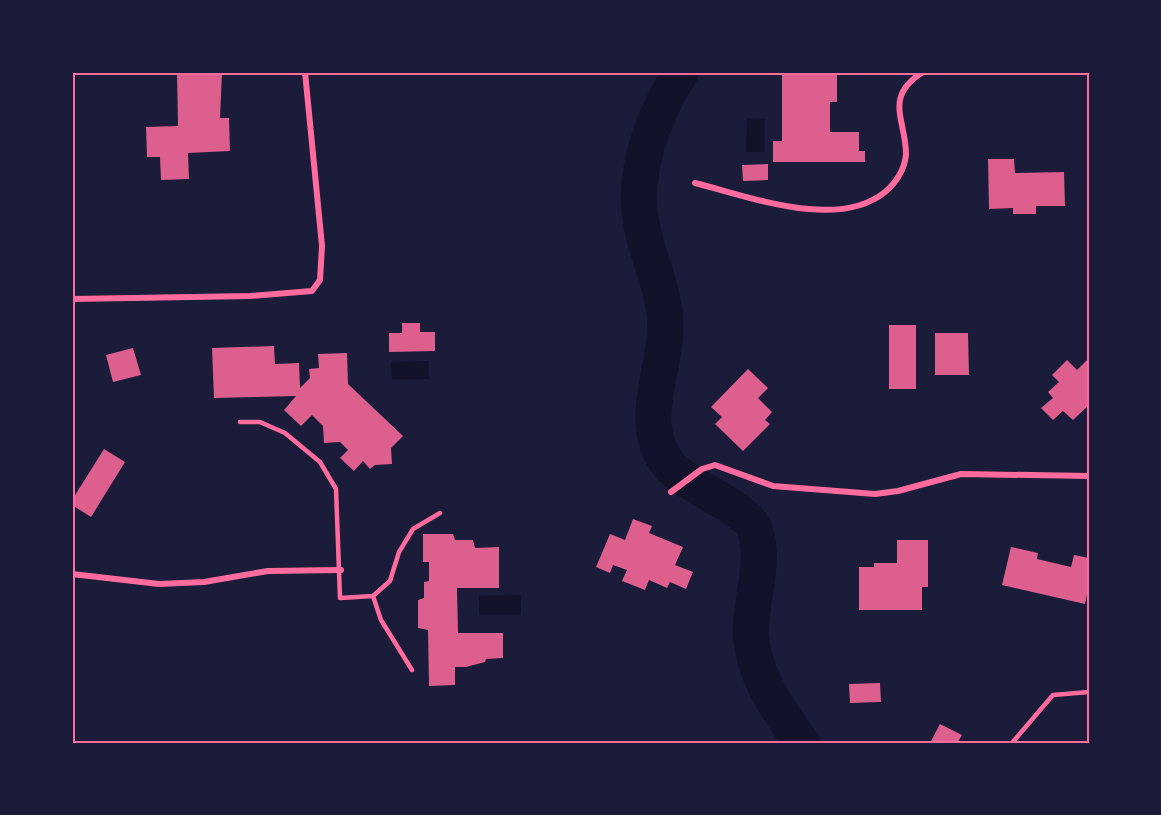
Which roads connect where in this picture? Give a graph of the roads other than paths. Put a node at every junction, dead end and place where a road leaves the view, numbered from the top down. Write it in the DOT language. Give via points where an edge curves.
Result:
graph roads {
  1 [pos="305,72"];
  2 [pos="924,72"];
  3 [pos="695,183"];
  4 [pos="72,298"];
  5 [pos="240,423"];
  6 [pos="1089,476"];
  7 [pos="671,492"];
  8 [pos="440,513"];
  9 [pos="341,570"];
  10 [pos="72,574"];
  11 [pos="373,596"];
  12 [pos="412,670"];
  13 [pos="1089,692"];
  14 [pos="1012,743"];
  1 -- 4 [label="street" via="322,246 320,280 312,291 250,296"];
  2 -- 3 [label="street" via="907,87 899,104 904,165 890,188 870,202 809,210"];
  5 -- 9 [label="lane" via="260,422 285,434 320,462 336,489"];
  6 -- 7 [label="street" via="961,474 875,494 773,486 715,465 697,472"];
  8 -- 11 [label="lane" via="413,529 399,552 390,581"];
  9 -- 10 [label="street" via="268,571 204,582 159,584"];
  9 -- 11 [label="lane" via="340,598"];
  11 -- 12 [label="lane" via="381,620"];
  13 -- 14 [label="lane" via="1053,695"];
}
